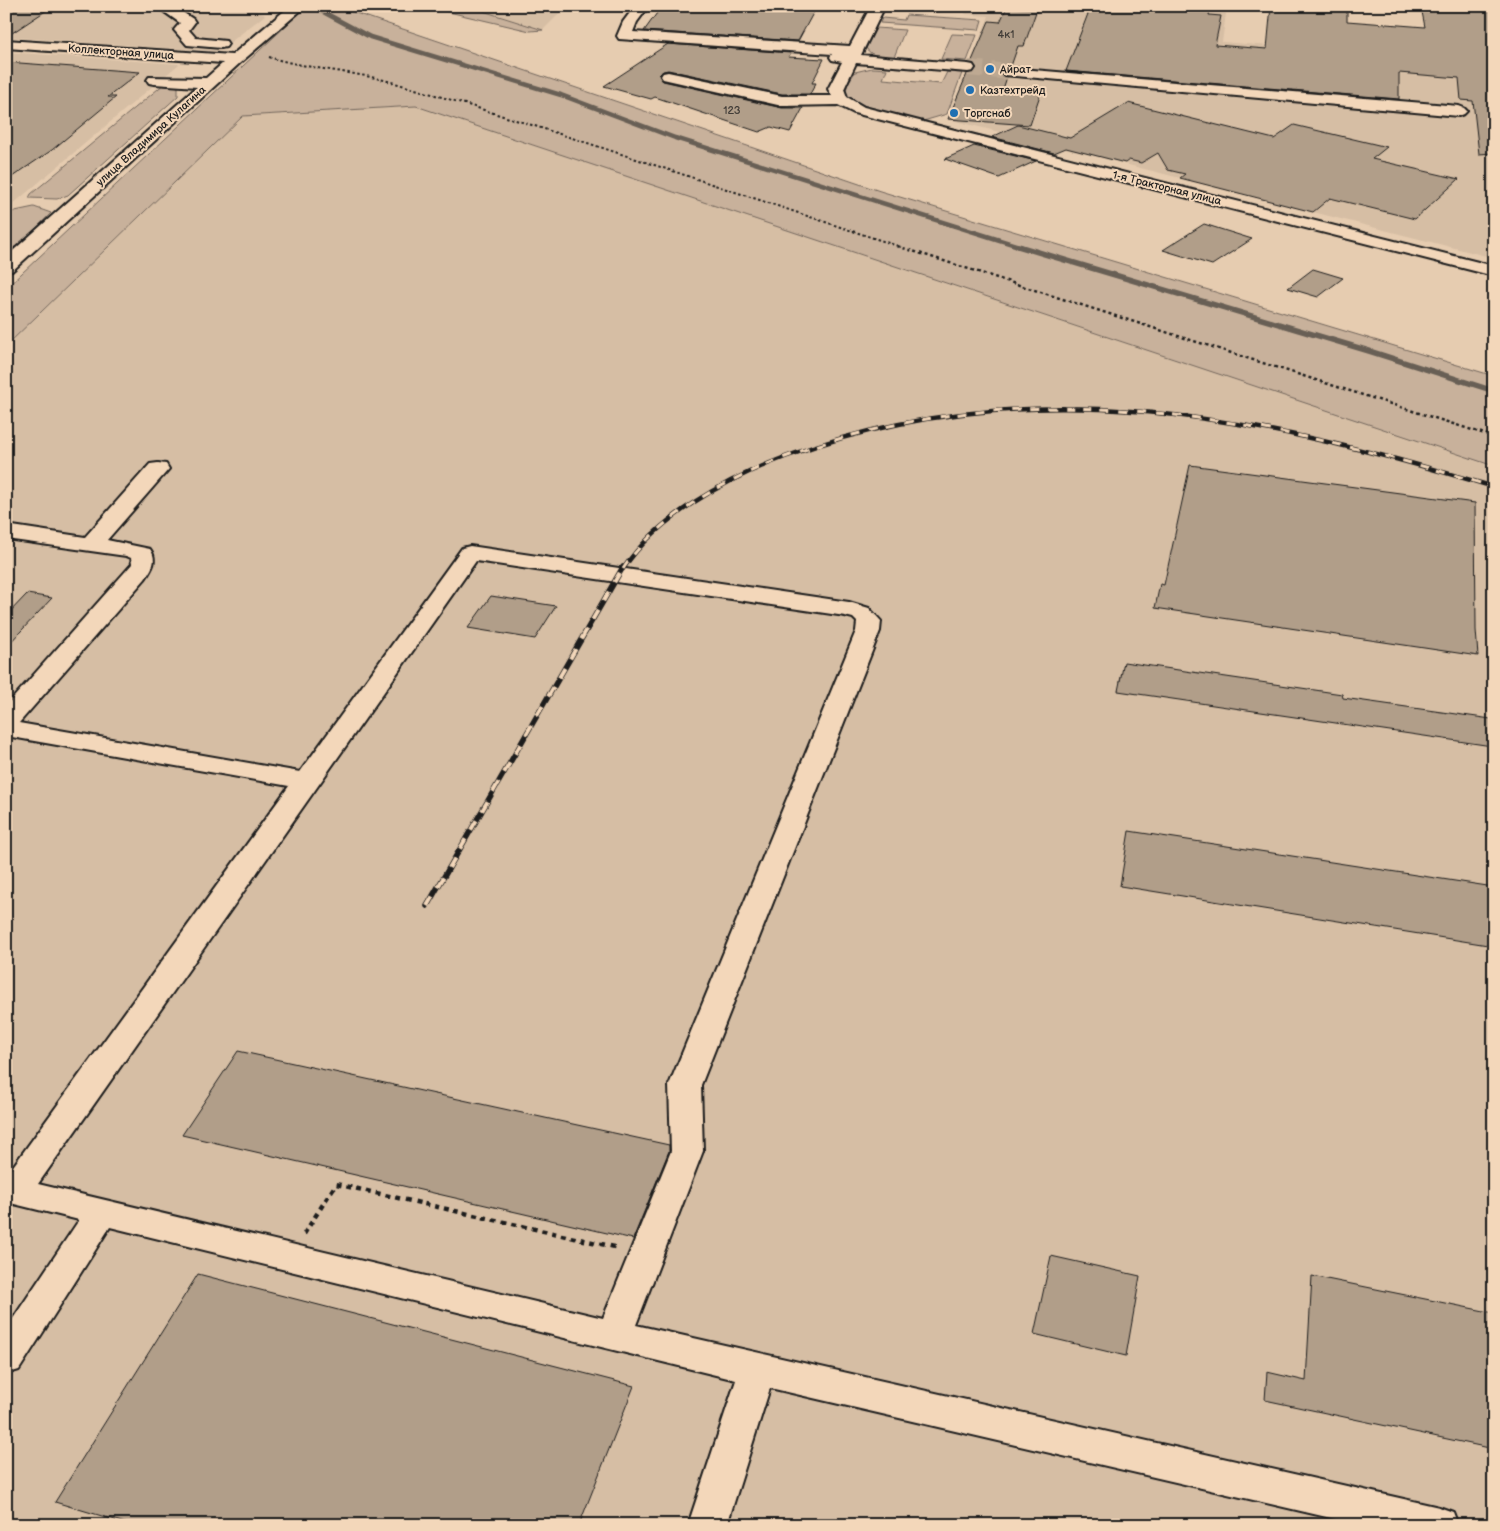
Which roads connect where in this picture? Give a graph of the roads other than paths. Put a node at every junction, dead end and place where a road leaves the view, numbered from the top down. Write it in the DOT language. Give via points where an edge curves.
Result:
graph roads {
  1 [pos="163,6"];
  2 [pos="299,6"];
  3 [pos="642,6"];
  4 [pos="878,6"];
  5 [pos="32,33"];
  6 [pos="53,38"];
  7 [pos="10,44"];
  8 [pos="40,46"];
  9 [pos="249,48"];
  10 [pos="792,54"];
  11 [pos="853,54"];
  12 [pos="235,60"];
  13 [pos="968,68"];
  14 [pos="1009,72"];
  15 [pos="668,76"];
  16 [pos="154,80"];
  17 [pos="209,84"];
  18 [pos="842,100"];
  19 [pos="1459,111"];
  20 [pos="6,267"];
  21 [pos="1494,271"];
  22 [pos="158,469"];
  23 [pos="14,533"];
  24 [pos="90,544"];
  25 [pos="6,551"];
  26 [pos="6,722"];
  27 [pos="6,728"];
  28 [pos="307,781"];
  29 [pos="10,1190"];
  30 [pos="102,1212"];
  31 [pos="614,1336"];
  32 [pos="6,1359"];
  33 [pos="758,1370"];
  34 [pos="708,1525"];
  35 [pos="1439,1525"];
  1 -- 9 [label="street" via="188,22 180,30 192,42"];
  2 -- 9 [label="street, улица Владимира Кулагина"];
  3 -- 11 [label="street" via="624,36"];
  4 -- 11 [label="street"];
  5 -- 7 [label="street"];
  6 -- 8 [label="street"];
  7 -- 8 [label="street, Коллекторная улица"];
  8 -- 12 [label="street, Коллекторная улица"];
  9 -- 12 [label="street, улица Владимира Кулагина"];
  10 -- 11 [label="street"];
  11 -- 13 [label="street"];
  11 -- 18 [label="street" via="836,89"];
  12 -- 17 [label="street, улица Владимира Кулагина"];
  14 -- 19 [label="street"];
  15 -- 18 [label="street" via="782,100"];
  16 -- 17 [label="street"];
  17 -- 20 [label="street, улица Владимира Кулагина"];
  18 -- 21 [label="street, 1-я Тракторная улица" via="860,110"];
  22 -- 24 [label="street"];
  23 -- 24 [label="street"];
  23 -- 25 [label="street"];
  24 -- 26 [label="street" via="142,554 143,564"];
  27 -- 28 [label="street"];
  28 -- 29 [label="street"];
  28 -- 31 [label="street" via="470,553 849,609 861,613 869,621 868,631 685,1085 687,1151"];
  29 -- 30 [label="street"];
  30 -- 31 [label="street"];
  30 -- 32 [label="street"];
  31 -- 33 [label="street"];
  33 -- 34 [label="street"];
  33 -- 35 [label="street"];
}
